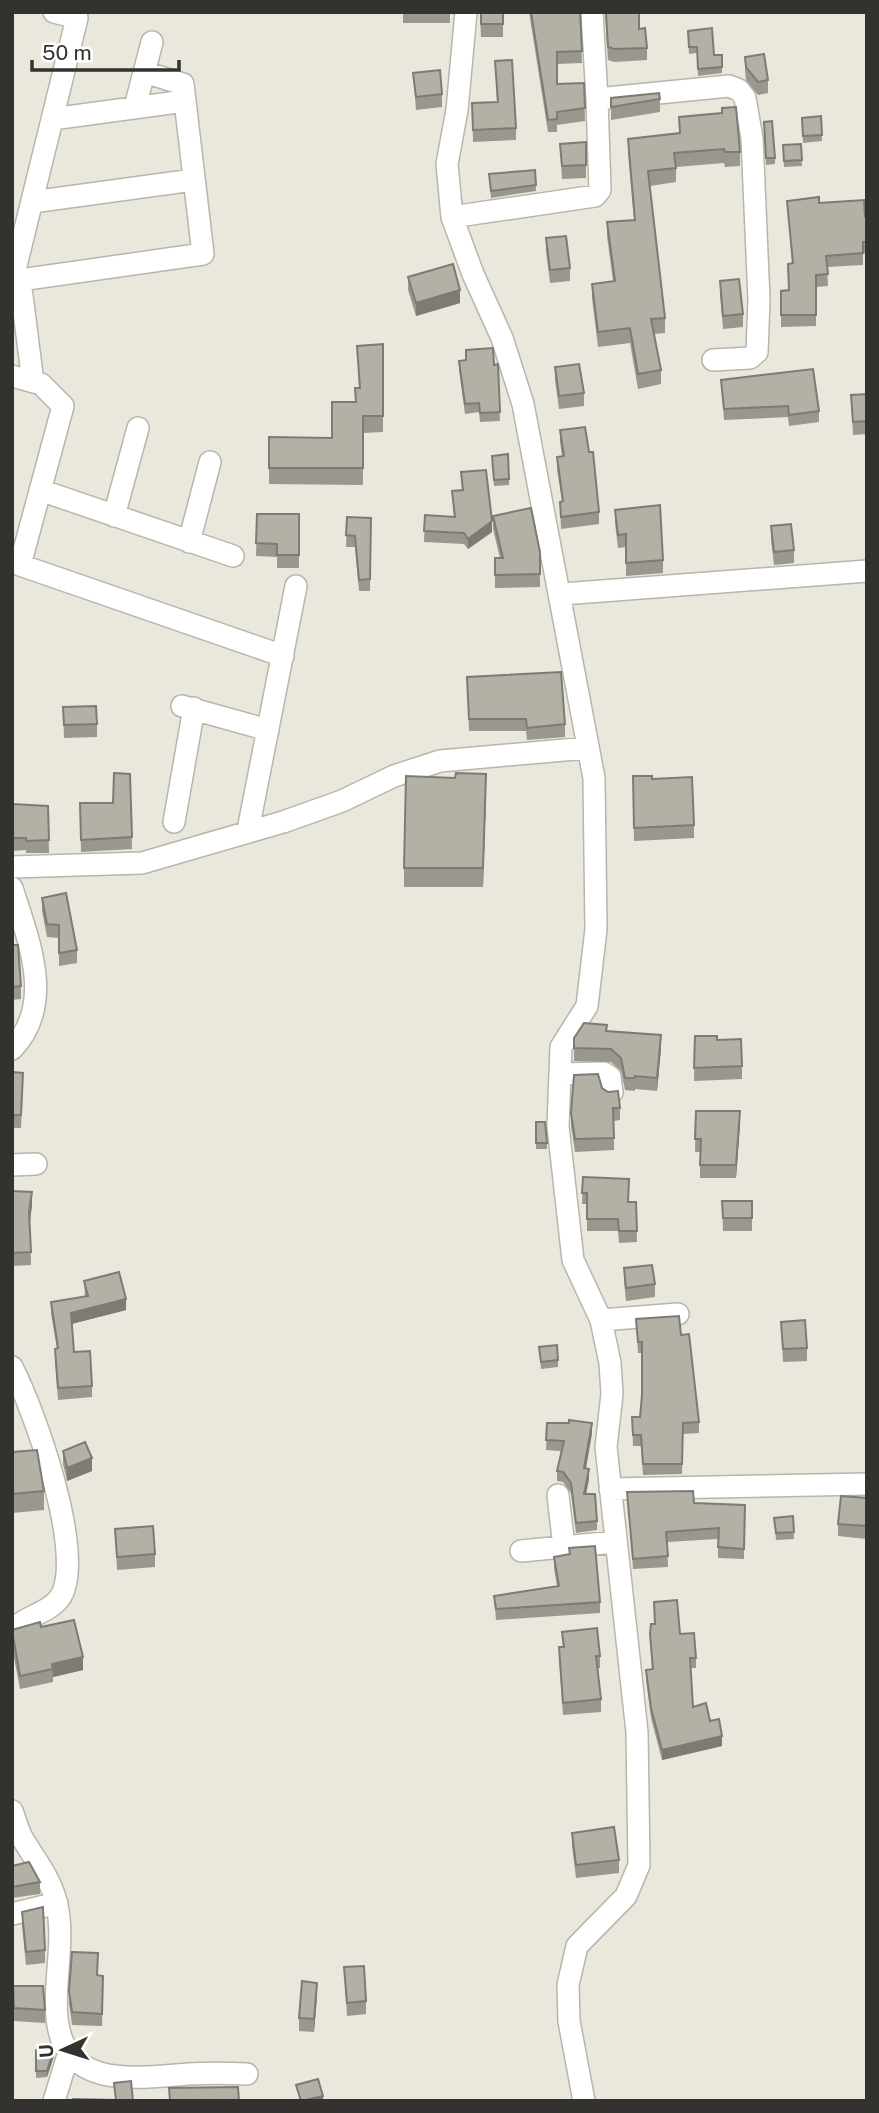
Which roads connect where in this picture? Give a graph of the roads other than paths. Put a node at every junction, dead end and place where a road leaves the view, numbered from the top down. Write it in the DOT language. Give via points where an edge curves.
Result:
graph roads {
  1 [pos="54,12"];
  2 [pos="466,12"];
  3 [pos="592,12"];
  4 [pos="152,42"];
  5 [pos="144,72"];
  6 [pos="597,99"];
  7 [pos="185,101"];
  8 [pos="135,107"];
  9 [pos="52,119"];
  10 [pos="193,180"];
  11 [pos="32,202"];
  12 [pos="452,217"];
  13 [pos="15,281"];
  14 [pos="713,360"];
  15 [pos="22,379"];
  16 [pos="138,428"];
  17 [pos="210,462"];
  18 [pos="40,490"];
  19 [pos="114,516"];
  20 [pos="189,542"];
  21 [pos="233,556"];
  22 [pos="867,571"];
  23 [pos="296,586"];
  24 [pos="562,594"];
  25 [pos="283,656"];
  26 [pos="268,730"];
  27 [pos="587,748"];
  28 [pos="174,822"];
  29 [pos="249,825"];
  30 [pos="12,867"];
  31 [pos="12,888"];
  32 [pos="12,1049"];
  33 [pos="560,1074"];
  34 [pos="612,1092"];
  35 [pos="36,1164"];
  36 [pos="12,1165"];
  37 [pos="678,1314"];
  38 [pos="601,1320"];
  39 [pos="12,1367"];
  40 [pos="867,1485"];
  41 [pos="610,1489"];
  42 [pos="558,1495"];
  43 [pos="615,1542"];
  44 [pos="564,1547"];
  45 [pos="521,1551"];
  46 [pos="12,1630"];
  47 [pos="12,1811"];
  48 [pos="57,1903"];
  49 [pos="12,1914"];
  50 [pos="68,2056"];
  51 [pos="247,2074"];
  52 [pos="54,2101"];
  53 [pos="584,2101"];
  1 -- 9 [label="street" via="77,18"];
  2 -- 12 [label="street" via="447,164"];
  3 -- 6 [label="street"];
  4 -- 5 [label="street"];
  5 -- 7 [label="street" via="183,84"];
  5 -- 8 [label="street"];
  6 -- 12 [label="street" via="600,190 595,196"];
  6 -- 14 [label="street" via="729,86 745,98 752,138 757,352 750,358"];
  7 -- 8 [label="street"];
  7 -- 10 [label="street"];
  8 -- 9 [label="street"];
  9 -- 11 [label="street"];
  10 -- 11 [label="street"];
  10 -- 13 [label="street" via="204,254"];
  11 -- 13 [label="street"];
  12 -- 24 [label="street" via="502,338 523,404"];
  13 -- 15 [label="street"];
  15 -- 18 [label="street" via="41,384 63,406"];
  16 -- 19 [label="street"];
  17 -- 20 [label="street"];
  18 -- 19 [label="street"];
  18 -- 25 [label="street" via="20,565"];
  19 -- 20 [label="street"];
  20 -- 21 [label="street"];
  22 -- 24 [label="street"];
  23 -- 25 [label="street"];
  24 -- 27 [label="street"];
  25 -- 26 [label="street"];
  26 -- 28 [label="street" via="188,707"];
  26 -- 29 [label="street"];
  27 -- 30 [label="street" via="440,761 283,822 142,863"];
  27 -- 33 [label="street" via="594,778 596,929 587,1006 561,1047"];
  31 -- 32 [label="street" via="31,941 35,1002 30,1026"];
  33 -- 34 [label="street" via="604,1073 610,1077"];
  33 -- 38 [label="street" via="560,1162 573,1260"];
  35 -- 36 [label="street"];
  37 -- 38 [label="street"];
  38 -- 41 [label="street" via="612,1394 606,1447"];
  39 -- 46 [label="street" via="43,1439 66,1551 64,1590 58,1600"];
  40 -- 41 [label="street"];
  41 -- 43 [label="street"];
  42 -- 44 [label="street"];
  43 -- 44 [label="street"];
  43 -- 53 [label="street" via="638,1732 639,1865 626,1896 577,1946 568,1984 569,2021"];
  44 -- 45 [label="street"];
  47 -- 48 [label="street"];
  48 -- 49 [label="street"];
  48 -- 50 [label="street" via="57,2019"];
  50 -- 51 [label="street" via="93,2071 121,2079"];
  50 -- 52 [label="street"];
}
